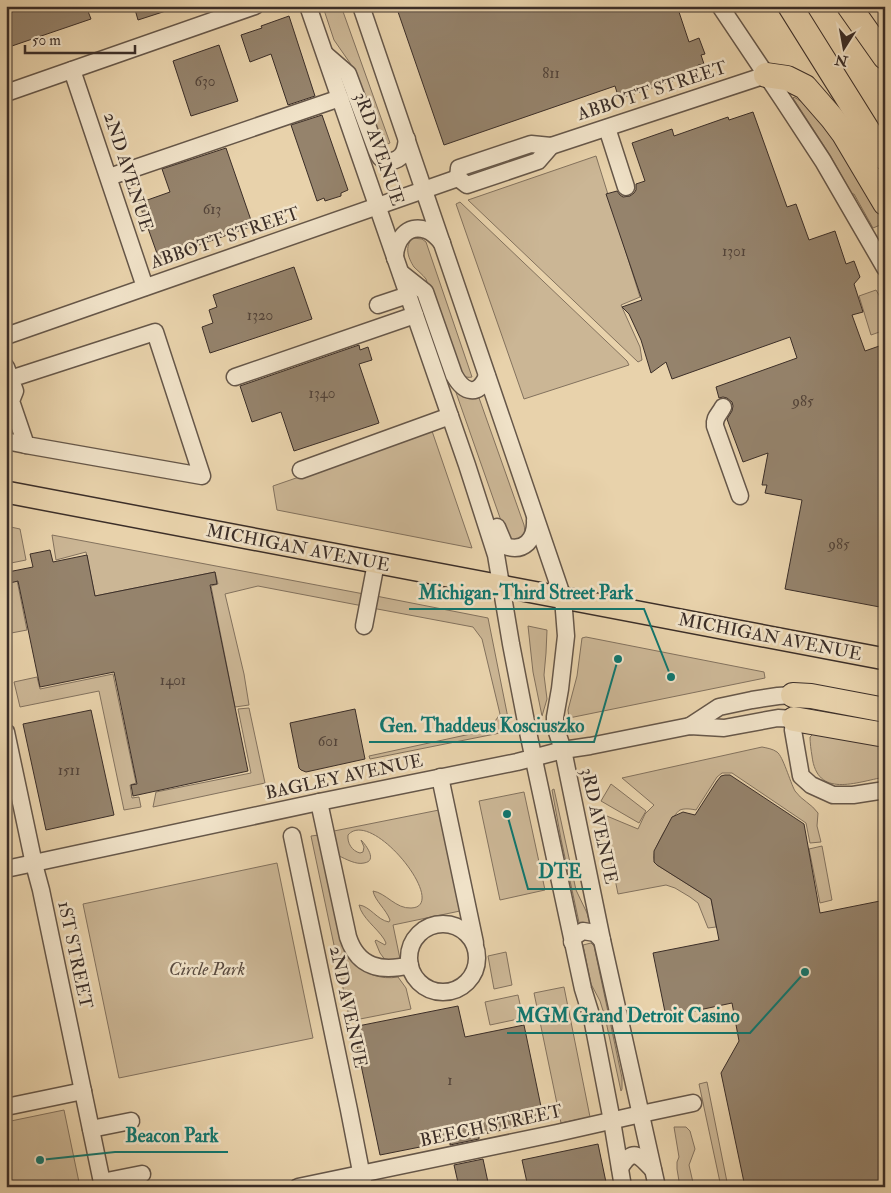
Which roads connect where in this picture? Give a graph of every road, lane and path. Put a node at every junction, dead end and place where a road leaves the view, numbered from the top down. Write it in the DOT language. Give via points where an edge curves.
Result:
graph roads {
  1 [pos="255,6"];
  2 [pos="308,6"];
  3 [pos="361,6"];
  4 [pos="720,6"];
  5 [pos="790,6"];
  6 [pos="849,6"];
  7 [pos="325,53"];
  8 [pos="885,57"];
  9 [pos="72,70"];
  10 [pos="766,75"];
  11 [pos="6,93"];
  12 [pos="340,98"];
  13 [pos="607,128"];
  14 [pos="407,138"];
  15 [pos="885,158"];
  16 [pos="109,177"];
  17 [pos="626,187"];
  18 [pos="424,190"];
  19 [pos="885,203"];
  20 [pos="378,206"];
  21 [pos="443,244"];
  22 [pos="398,265"];
  23 [pos="885,268"];
  24 [pos="145,288"];
  25 [pos="408,295"];
  26 [pos="378,305"];
  27 [pos="415,315"];
  28 [pos="6,336"];
  29 [pos="8,373"];
  30 [pos="487,376"];
  31 [pos="235,377"];
  32 [pos="8,401"];
  33 [pos="723,407"];
  34 [pos="450,416"];
  35 [pos="6,441"];
  36 [pos="26,445"];
  37 [pos="301,470"];
  38 [pos="469,470"];
  39 [pos="6,492"];
  40 [pos="740,496"];
  41 [pos="535,516"];
  42 [pos="376,563"];
  43 [pos="500,587"];
  44 [pos="563,598"];
  45 [pos="364,626"];
  46 [pos="885,659"];
  47 [pos="793,695"];
  48 [pos="885,710"];
  49 [pos="794,718"];
  50 [pos="690,726"];
  51 [pos="6,732"];
  52 [pos="885,735"];
  53 [pos="563,750"];
  54 [pos="534,757"];
  55 [pos="440,777"];
  56 [pos="885,790"];
  57 [pos="319,802"];
  58 [pos="292,836"];
  59 [pos="34,864"];
  60 [pos="6,870"];
  61 [pos="602,940"];
  62 [pos="572,942"];
  63 [pos="477,950"];
  64 [pos="410,966"];
  65 [pos="83,1090"];
  66 [pos="693,1104"];
  67 [pos="6,1107"];
  68 [pos="641,1114"];
  69 [pos="131,1121"];
  70 [pos="612,1121"];
  71 [pos="91,1129"];
  72 [pos="620,1168"];
  73 [pos="653,1170"];
  74 [pos="142,1174"];
  75 [pos="362,1180"];
  76 [pos="103,1184"];
  77 [pos="298,1187"];
  78 [pos="624,1187"];
  79 [pos="657,1187"];
  1 -- 9 [label="street"];
  2 -- 7 [label="street, 3RD AVENUE"];
  3 -- 14 [label="street, 3RD AVENUE"];
  4 -- 10 [label="street"];
  5 -- 15 [label="highway"];
  6 -- 8 [label="highway"];
  7 -- 12 [label="street, 3RD AVENUE"];
  7 -- 14 [label="street, 3RD AVENUE" via="348,74 380,156 387,161 400,158"];
  9 -- 11 [label="street"];
  9 -- 16 [label="street, 2ND AVENUE"];
  10 -- 13 [label="street, ABBOTT STREET"];
  10 -- 19 [label="highway" via="787,78 805,87 844,134"];
  10 -- 23 [label="street" via="822,161"];
  12 -- 16 [label="street"];
  12 -- 20 [label="street, 3RD AVENUE"];
  13 -- 17 [label="street"];
  13 -- 18 [label="street, ABBOTT STREET" via="551,146 531,144 518,148 460,168 458,178"];
  14 -- 18 [label="street, 3RD AVENUE"];
  16 -- 24 [label="street, 2ND AVENUE"];
  18 -- 20 [label="street, ABBOTT STREET"];
  18 -- 21 [label="street, 3RD AVENUE"];
  20 -- 22 [label="street, 3RD AVENUE"];
  20 -- 24 [label="street, ABBOTT STREET"];
  21 -- 22 [label="street" via="425,230 403,234 396,248"];
  21 -- 30 [label="street, 3RD AVENUE"];
  22 -- 25 [label="street, 3RD AVENUE"];
  22 -- 30 [label="street" via="425,292 459,384 472,390 479,389"];
  24 -- 28 [label="street, ABBOTT STREET"];
  25 -- 26 [label="street"];
  25 -- 27 [label="street, 3RD AVENUE"];
  27 -- 31 [label="street" via="379,332"];
  27 -- 34 [label="street, 3RD AVENUE"];
  29 -- 32 [label="street" via="14,391"];
  29 -- 36 [label="street" via="155,332 202,476"];
  30 -- 41 [label="street, 3RD AVENUE"];
  32 -- 36 [label="street"];
  33 -- 40 [label="street" via="714,421"];
  34 -- 37 [label="street"];
  34 -- 38 [label="street, 3RD AVENUE"];
  35 -- 36 [label="street"];
  38 -- 41 [label="street, 3RD AVENUE" via="479,474 505,546 521,547 530,540 536,528"];
  38 -- 43 [label="street, 3RD AVENUE" via="496,555"];
  39 -- 42 [label="main road, MICHIGAN AVENUE"];
  41 -- 44 [label="street, 3RD AVENUE"];
  42 -- 43 [label="main road, MICHIGAN AVENUE"];
  42 -- 45 [label="street"];
  43 -- 44 [label="main road, MICHIGAN AVENUE"];
  43 -- 54 [label="street, 3RD AVENUE"];
  44 -- 46 [label="main road, MICHIGAN AVENUE"];
  44 -- 53 [label="street, 3RD AVENUE" via="566,636 555,726"];
  47 -- 48 [label="highway"];
  47 -- 50 [label="street, BAGLEY AVENUE" via="719,707"];
  49 -- 50 [label="street, BAGLEY AVENUE" via="724,728"];
  49 -- 52 [label="highway"];
  49 -- 56 [label="street" via="801,776 811,784 833,795"];
  50 -- 53 [label="street, BAGLEY AVENUE"];
  51 -- 59 [label="street, 1ST STREET"];
  53 -- 54 [label="street, BAGLEY AVENUE"];
  53 -- 61 [label="street, 3RD AVENUE"];
  54 -- 55 [label="street, BAGLEY AVENUE"];
  54 -- 62 [label="street, 3RD AVENUE"];
  55 -- 57 [label="street, BAGLEY AVENUE"];
  55 -- 63 [label="street"];
  57 -- 59 [label="street, BAGLEY AVENUE"];
  57 -- 64 [label="street" via="353,949 373,966 392,969"];
  58 -- 75 [label="street, 2ND AVENUE"];
  59 -- 60 [label="street, BAGLEY AVENUE"];
  59 -- 65 [label="street, 1ST STREET"];
  61 -- 62 [label="street" via="595,933 583,931"];
  61 -- 68 [label="street, 3RD AVENUE"];
  62 -- 70 [label="street, 3RD AVENUE" via="592,1018"];
  63 -- 64 [label="street" via="478,961 473,975 463,986 448,992 424,986"];
  63 -- 64 [label="street" via="473,940 461,928 450,924 433,925 415,938 410,948"];
  65 -- 67 [label="street"];
  65 -- 71 [label="street, 1ST STREET"];
  66 -- 68 [label="street, BEECH STREET"];
  68 -- 70 [label="street, BEECH STREET"];
  68 -- 73 [label="street, 3RD AVENUE"];
  69 -- 71 [label="street"];
  70 -- 72 [label="street, 3RD AVENUE"];
  70 -- 75 [label="street, BEECH STREET"];
  71 -- 76 [label="street, 1ST STREET"];
  72 -- 73 [label="street" via="625,1159 635,1156 642,1158"];
  72 -- 78 [label="street, 3RD AVENUE"];
  73 -- 79 [label="street, 3RD AVENUE"];
  74 -- 76 [label="street"];
  75 -- 77 [label="street, BEECH STREET"];
}
